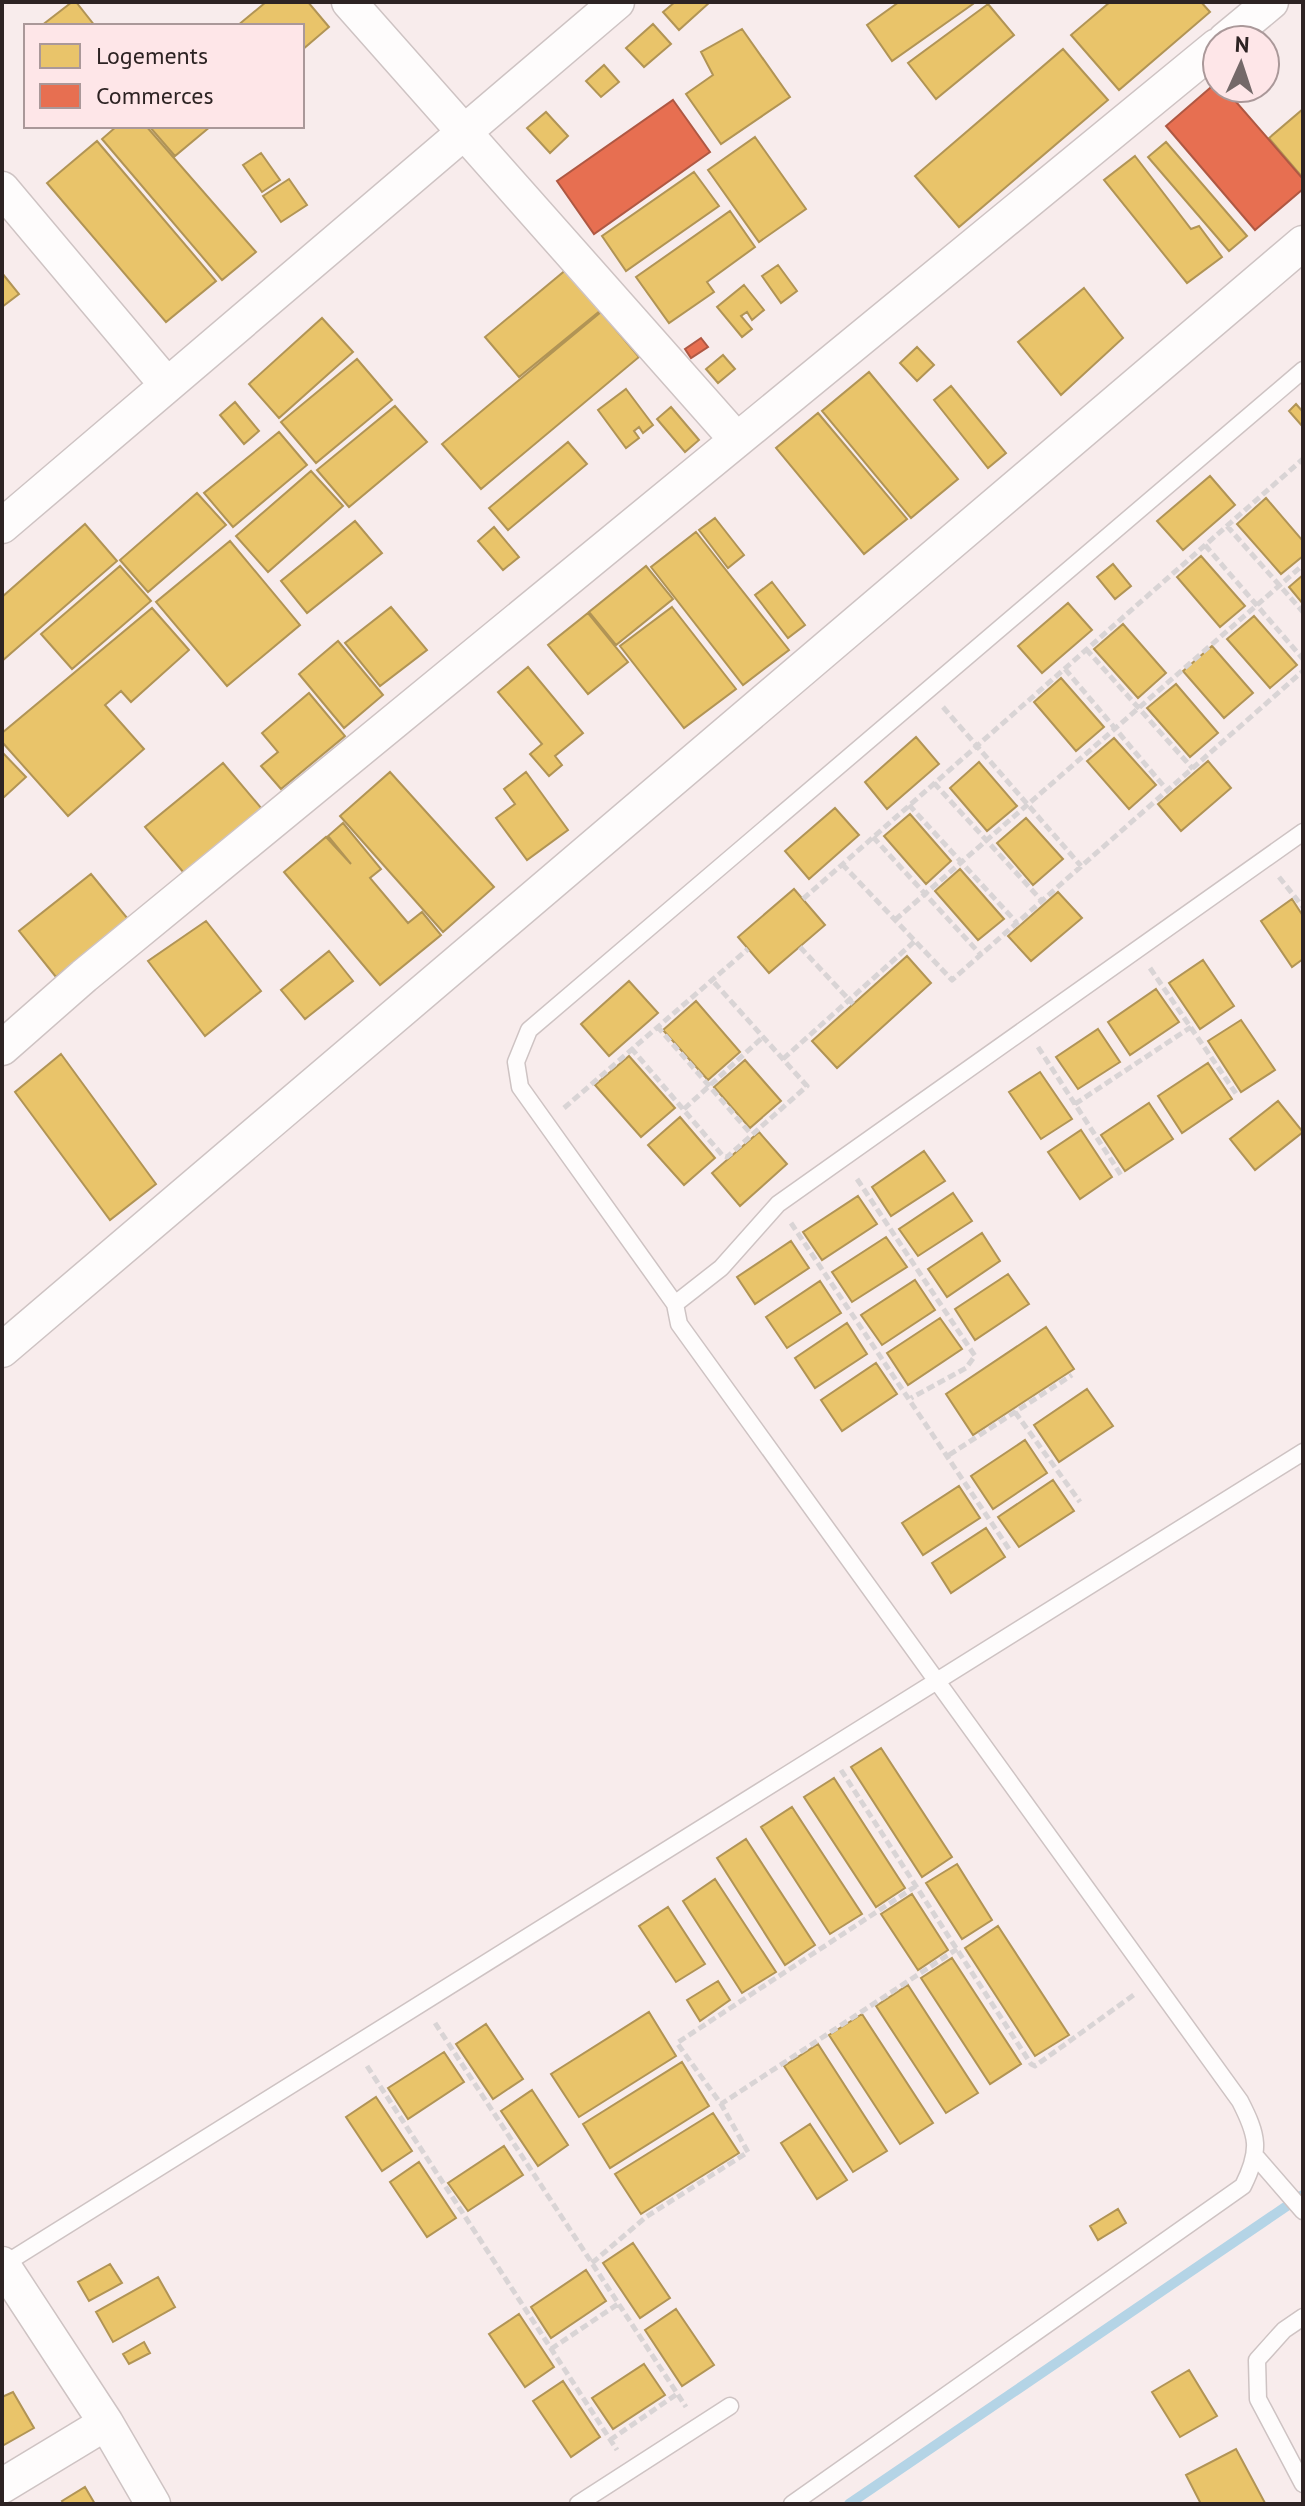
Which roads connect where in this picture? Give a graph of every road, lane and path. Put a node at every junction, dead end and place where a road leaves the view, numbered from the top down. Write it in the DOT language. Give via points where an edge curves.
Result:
graph roads {
  1 [pos="349,2"];
  2 [pos="617,2"];
  3 [pos="1271,2"];
  4 [pos="1244,24"];
  5 [pos="1201,59"];
  6 [pos="465,131"];
  7 [pos="2,189"];
  8 [pos="1303,243"];
  9 [pos="1303,370"];
  10 [pos="167,385"];
  11 [pos="736,439"];
  12 [pos="1303,459"];
  13 [pos="2,526"];
  14 [pos="1227,526"];
  15 [pos="1205,545"];
  16 [pos="1303,565"];
  17 [pos="1279,585"];
  18 [pos="1256,605"];
  19 [pos="1303,612"];
  20 [pos="1086,649"];
  21 [pos="1303,659"];
  22 [pos="1065,669"];
  23 [pos="1303,671"];
  24 [pos="927,688"];
  25 [pos="1139,708"];
  26 [pos="1115,729"];
  27 [pos="977,746"];
  28 [pos="1193,769"];
  29 [pos="934,783"];
  30 [pos="1167,790"];
  31 [pos="909,805"];
  32 [pos="1028,805"];
  33 [pos="1303,832"];
  34 [pos="873,837"];
  35 [pos="987,841"];
  36 [pos="1266,861"];
  37 [pos="962,862"];
  38 [pos="842,864"];
  39 [pos="1081,866"];
  40 [pos="925,894"];
  41 [pos="803,899"];
  42 [pos="1042,901"];
  43 [pos="1303,907"];
  44 [pos="895,920"];
  45 [pos="1017,923"];
  46 [pos="915,941"];
  47 [pos="800,947"];
  48 [pos="748,949"];
  49 [pos="1138,951"];
  50 [pos="981,955"];
  51 [pos="712,980"];
  52 [pos="851,1002"];
  53 [pos="657,1026"];
  54 [pos="1191,1027"];
  55 [pos="1026,1030"];
  56 [pos="763,1037"];
  57 [pos="2,1048"];
  58 [pos="631,1048"];
  59 [pos="783,1059"];
  60 [pos="709,1086"];
  61 [pos="1237,1095"];
  62 [pos="1075,1104"];
  63 [pos="684,1109"];
  64 [pos="545,1125"];
  65 [pos="752,1134"];
  66 [pos="843,1159"];
  67 [pos="1121,1175"];
  68 [pos="778,1204"];
  69 [pos="675,1304"];
  70 [pos="2,1350"];
  71 [pos="1072,1375"];
  72 [pos="911,1398"];
  73 [pos="1015,1412"];
  74 [pos="1303,1452"];
  75 [pos="949,1455"];
  76 [pos="1080,1502"];
  77 [pos="1011,1552"];
  78 [pos="936,1681"];
  79 [pos="827,1749"];
  80 [pos="916,1886"];
  81 [pos="957,1949"];
  82 [pos="1153,1980"];
  83 [pos="421,2002"];
  84 [pos="353,2045"];
  85 [pos="721,2104"];
  86 [pos="1257,2158"];
  87 [pos="1303,2211"];
  88 [pos="592,2263"];
  89 [pos="2,2264"];
  90 [pos="618,2304"];
  91 [pos="1303,2317"];
  92 [pos="551,2349"];
  93 [pos="677,2394"];
  94 [pos="730,2406"];
  95 [pos="106,2423"];
  96 [pos="698,2426"];
  97 [pos="610,2440"];
  98 [pos="630,2470"];
  99 [pos="1303,2484"];
  100 [pos="2,2486"];
  101 [pos="153,2504"];
  102 [pos="578,2504"];
  103 [pos="792,2504"];
  1 -- 6 [label="street"];
  2 -- 6 [label="street"];
  3 -- 4 [label="street"];
  5 -- 11 [label="street"];
  6 -- 10 [label="street"];
  6 -- 11 [label="street"];
  7 -- 10 [label="street"];
  8 -- 70 [label="street"];
  9 -- 24 [label="lane"];
  10 -- 13 [label="street"];
  11 -- 57 [label="street"];
  12 -- 14 [label="path"];
  14 -- 15 [label="path"];
  14 -- 17 [label="path"];
  15 -- 18 [label="path"];
  15 -- 20 [label="path"];
  16 -- 17 [label="path"];
  17 -- 18 [label="path"];
  17 -- 19 [label="path"];
  18 -- 21 [label="path"];
  18 -- 25 [label="path"];
  20 -- 22 [label="path"];
  20 -- 25 [label="path"];
  22 -- 26 [label="path"];
  22 -- 27 [label="path"];
  23 -- 28 [label="path"];
  24 -- 27 [label="path"];
  24 -- 64 [label="lane" via="529,1030 516,1062 520,1087"];
  25 -- 26 [label="path"];
  25 -- 28 [label="path"];
  26 -- 30 [label="path"];
  26 -- 32 [label="path"];
  27 -- 29 [label="path"];
  27 -- 32 [label="path"];
  28 -- 30 [label="path"];
  29 -- 31 [label="path"];
  29 -- 35 [label="path"];
  30 -- 39 [label="path"];
  31 -- 34 [label="path"];
  31 -- 37 [label="path"];
  32 -- 35 [label="path"];
  32 -- 39 [label="path"];
  33 -- 36 [label="lane"];
  34 -- 38 [label="path"];
  34 -- 40 [label="path"];
  35 -- 37 [label="path"];
  35 -- 42 [label="path"];
  36 -- 43 [label="path"];
  36 -- 49 [label="lane"];
  37 -- 40 [label="path"];
  37 -- 45 [label="path"];
  38 -- 41 [label="path"];
  38 -- 44 [label="path"];
  39 -- 42 [label="path"];
  40 -- 44 [label="path"];
  40 -- 50 [label="path"];
  42 -- 45 [label="path"];
  44 -- 46 [label="path"];
  45 -- 50 [label="path"];
  46 -- 50 [label="path" via="952,980"];
  46 -- 52 [label="path"];
  47 -- 52 [label="path"];
  48 -- 51 [label="path"];
  49 -- 54 [label="path"];
  49 -- 55 [label="lane"];
  51 -- 53 [label="path"];
  51 -- 56 [label="path"];
  52 -- 59 [label="path"];
  53 -- 58 [label="path"];
  53 -- 60 [label="path"];
  54 -- 61 [label="path"];
  54 -- 62 [label="path"];
  55 -- 62 [label="path"];
  55 -- 66 [label="lane"];
  56 -- 59 [label="path"];
  56 -- 60 [label="path"];
  58 -- 63 [label="path"];
  58 -- 64 [label="path"];
  59 -- 65 [label="path" via="807,1087"];
  60 -- 63 [label="path"];
  60 -- 65 [label="path"];
  62 -- 67 [label="path"];
  63 -- 65 [label="path" via="724,1157"];
  64 -- 69 [label="lane"];
  66 -- 68 [label="lane"];
  66 -- 72 [label="path" via="975,1356 966,1368"];
  68 -- 69 [label="lane" via="721,1268"];
  68 -- 72 [label="path"];
  69 -- 78 [label="lane" via="679,1324"];
  71 -- 73 [label="path"];
  72 -- 75 [label="path"];
  73 -- 75 [label="path"];
  73 -- 76 [label="path"];
  74 -- 78 [label="lane"];
  75 -- 77 [label="path"];
  78 -- 79 [label="lane"];
  78 -- 82 [label="lane"];
  79 -- 80 [label="path"];
  79 -- 83 [label="lane"];
  80 -- 81 [label="path"];
  80 -- 85 [label="path" via="678,2040"];
  81 -- 82 [label="path" via="1033,2066"];
  81 -- 85 [label="path"];
  82 -- 86 [label="lane" via="1240,2101 1253,2127"];
  83 -- 84 [label="lane"];
  83 -- 88 [label="path"];
  84 -- 89 [label="lane"];
  84 -- 92 [label="path"];
  85 -- 88 [label="path" via="748,2152 646,2217"];
  86 -- 87 [label="lane"];
  86 -- 103 [label="lane" via="1243,2186"];
  88 -- 90 [label="path"];
  89 -- 95 [label="street"];
  90 -- 92 [label="path"];
  90 -- 93 [label="path"];
  91 -- 99 [label="lane" via="1257,2360 1258,2399"];
  92 -- 97 [label="path"];
  93 -- 96 [label="path"];
  93 -- 97 [label="path"];
  94 -- 96 [label="lane"];
  95 -- 100 [label="street"];
  95 -- 101 [label="street"];
  96 -- 98 [label="lane"];
  97 -- 98 [label="path"];
  98 -- 102 [label="lane"];
}
